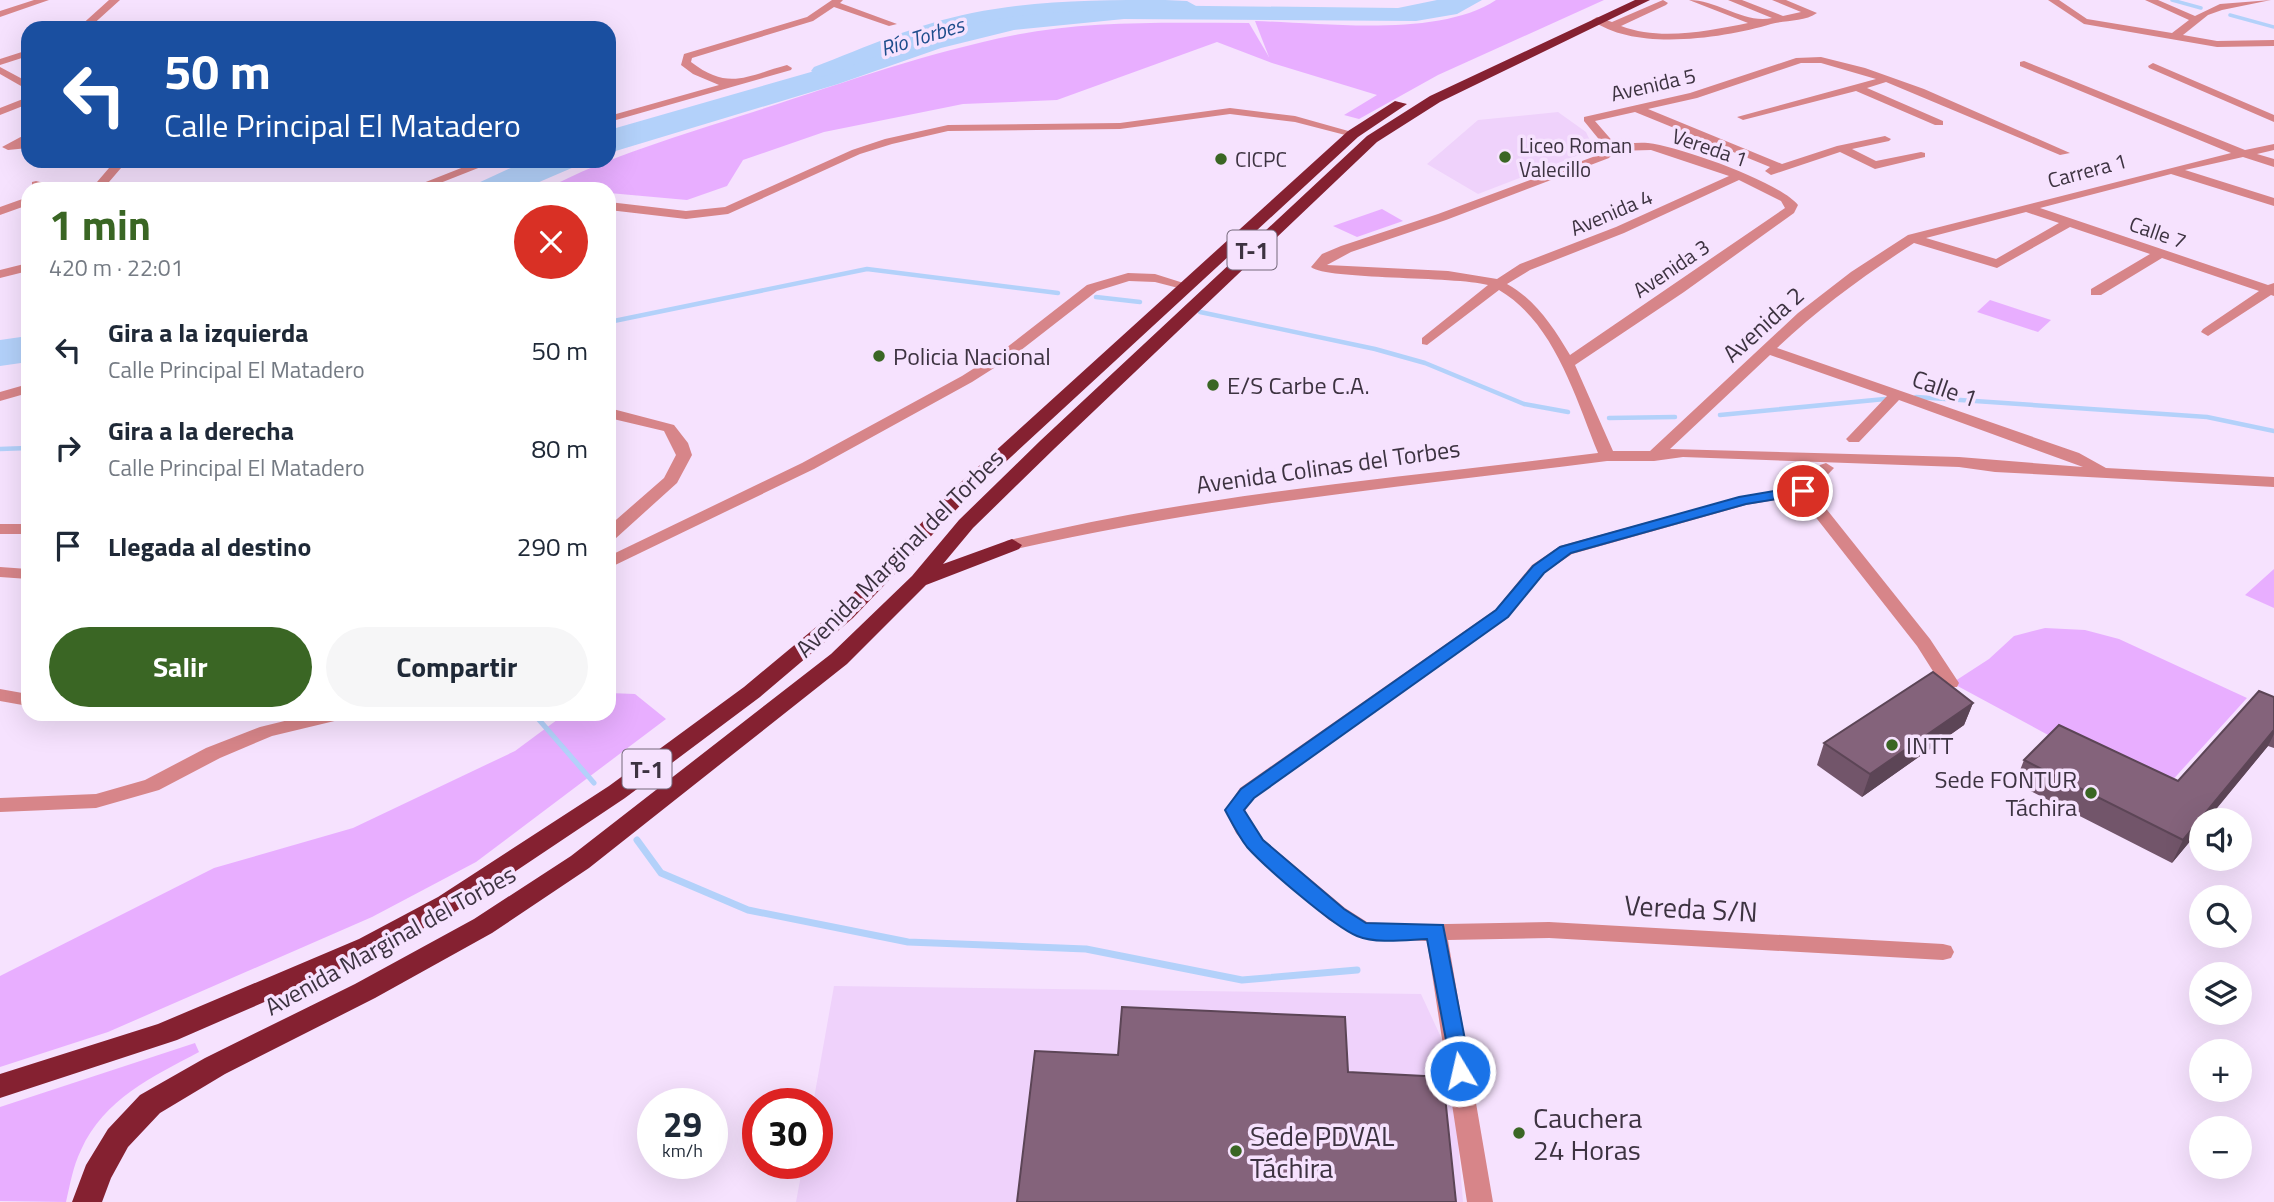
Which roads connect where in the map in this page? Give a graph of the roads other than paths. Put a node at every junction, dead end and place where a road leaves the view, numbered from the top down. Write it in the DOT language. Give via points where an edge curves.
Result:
graph roads {
  1 [pos="44,0"];
  2 [pos="115,0"];
  3 [pos="1624,0"];
  4 [pos="1644,0"];
  5 [pos="1694,0"];
  6 [pos="1733,0"];
  7 [pos="1777,0"];
  8 [pos="2053,0"];
  9 [pos="2150,0"];
  10 [pos="2263,1"];
  11 [pos="836,2"];
  12 [pos="1663,3"];
  13 [pos="2274,5"];
  14 [pos="0,14"];
  15 [pos="1597,20"];
  16 [pos="1788,20"];
  17 [pos="2197,20"];
  18 [pos="91,21"];
  19 [pos="892,24"];
  20 [pos="1762,25"];
  21 [pos="1612,26"];
  22 [pos="2174,37"];
  23 [pos="2274,43"];
  24 [pos="21,55"];
  25 [pos="0,62"];
  26 [pos="2024,64"];
  27 [pos="2153,66"];
  28 [pos="787,68"];
  29 [pos="0,70"];
  30 [pos="1887,79"];
  31 [pos="21,83"];
  32 [pos="21,84"];
  33 [pos="729,85"];
  34 [pos="6,86"];
  35 [pos="1859,88"];
  36 [pos="21,104"];
  37 [pos="1637,108"];
  38 [pos="21,111"];
  39 [pos="0,114"];
  40 [pos="616,117"];
  41 [pos="1743,117"];
  42 [pos="2274,119"];
  43 [pos="1939,123"];
  44 [pos="1353,134"];
  45 [pos="1885,139"];
  46 [pos="21,140"];
  47 [pos="2274,147"];
  48 [pos="4,148"];
  49 [pos="1612,148"];
  50 [pos="1841,148"];
  51 [pos="2064,153"];
  52 [pos="2244,154"];
  53 [pos="1921,155"];
  54 [pos="2274,163"];
  55 [pos="1780,167"];
  56 [pos="115,168"];
  57 [pos="471,168"];
  58 [pos="2172,170"];
  59 [pos="1744,178"];
  60 [pos="103,182"];
  61 [pos="433,182"];
  62 [pos="1791,200"];
  63 [pos="2274,202"];
  64 [pos="21,204"];
  65 [pos="616,206"];
  66 [pos="2030,209"];
  67 [pos="0,211"];
  68 [pos="2070,222"];
  69 [pos="1912,238"];
  70 [pos="2161,253"];
  71 [pos="21,269"];
  72 [pos="0,274"];
  73 [pos="1498,284"];
  74 [pos="1197,288"];
  75 [pos="2273,290"];
  76 [pos="2096,292"];
  77 [pos="2208,332"];
  78 [pos="1427,341"];
  79 [pos="1766,349"];
  80 [pos="1566,363"];
  81 [pos="21,390"];
  82 [pos="1896,394"];
  83 [pos="0,397"];
  84 [pos="616,415"];
  85 [pos="1854,439"];
  86 [pos="1606,456"];
  87 [pos="1654,456"];
  88 [pos="1995,467"];
  89 [pos="1826,468"];
  90 [pos="2108,473"];
  91 [pos="2274,481"];
  92 [pos="1803,491"];
  93 [pos="966,524"];
  94 [pos="0,529"];
  95 [pos="21,529"];
  96 [pos="616,529"];
  97 [pos="1012,545"];
  98 [pos="616,560"];
  99 [pos="0,572"];
  100 [pos="21,574"];
  101 [pos="919,580"];
  102 [pos="1950,683"];
  103 [pos="0,695"];
  104 [pos="21,698"];
  105 [pos="310,721"];
  106 [pos="0,805"];
  107 [pos="1436,931"];
  108 [pos="1943,952"];
  109 [pos="0,1086"];
  110 [pos="87,1202"];
  111 [pos="1480,1202"];
  1 -- 14 [label="street"];
  2 -- 18 [label="street"];
  3 -- 44 [label="highway, Avenida Marginal del Torbes / T-1" via="1427,89"];
  4 -- 15 [label="highway, Avenida Marginal del Torbes / T-1"];
  5 -- 20 [label="street"];
  6 -- 16 [label="street"];
  7 -- 16 [label="street" via="1812,13"];
  8 -- 22 [label="street" via="2084,21"];
  9 -- 17 [label="street"];
  10 -- 13 [label="street"];
  10 -- 17 [label="street" via="2221,7"];
  11 -- 19 [label="street"];
  11 -- 33 [label="street" via="810,19 688,56 685,63"];
  12 -- 21 [label="street"];
  15 -- 21 [label="street"];
  15 -- 74 [label="highway, Avenida Marginal del Torbes / T-1" via="1404,116"];
  16 -- 20 [label="street"];
  17 -- 22 [label="street"];
  20 -- 21 [label="street" via="1665,37 1633,34"];
  22 -- 23 [label="street" via="2226,45"];
  24 -- 25 [label="street"];
  26 -- 52 [label="street"];
  27 -- 42 [label="street"];
  28 -- 33 [label="street"];
  29 -- 31 [label="street"];
  30 -- 35 [label="street"];
  30 -- 37 [label="street, Avenida 5" via="1821,60 1800,60 1693,96"];
  30 -- 51 [label="street, Avenida 5"];
  32 -- 34 [label="street"];
  33 -- 40 [label="street"];
  35 -- 41 [label="street"];
  35 -- 43 [label="street"];
  36 -- 39 [label="street"];
  37 -- 49 [label="street, Avenida 5" via="1588,119"];
  37 -- 55 [label="street"];
  38 -- 39 [label="street"];
  44 -- 65 [label="street" via="1295,119 1230,111 1120,126 948,128 856,152 729,210 686,215"];
  44 -- 74 [label="highway, Avenida Marginal del Torbes / T-1"];
  45 -- 50 [label="street, Avenida 4"];
  46 -- 48 [label="street"];
  47 -- 52 [label="street, Carrera 1"];
  49 -- 59 [label="street, Vereda 1" via="1649,147"];
  49 -- 73 [label="street" via="1589,163 1346,249 1327,257 1318,267"];
  50 -- 53 [label="street" via="1875,165"];
  50 -- 55 [label="street, Avenida 4"];
  52 -- 54 [label="street"];
  52 -- 58 [label="street, Carrera 1"];
  55 -- 59 [label="street, Avenida 4"];
  56 -- 60 [label="street"];
  57 -- 61 [label="street"];
  58 -- 63 [label="street"];
  58 -- 66 [label="street, Carrera 1"];
  59 -- 62 [label="street, Vereda 1"];
  59 -- 73 [label="street, Avenida 4" via="1525,267"];
  62 -- 80 [label="street, Avenida 3" via="1790,210 1723,259"];
  64 -- 67 [label="street"];
  66 -- 68 [label="street, Calle 7"];
  66 -- 69 [label="street, Carrera 1"];
  68 -- 69 [label="street" via="1997,264"];
  68 -- 70 [label="street, Calle 7"];
  69 -- 79 [label="street, Avenida 2" via="1856,275"];
  70 -- 75 [label="street, Calle 7"];
  70 -- 76 [label="street"];
  71 -- 72 [label="street"];
  73 -- 78 [label="street, Avenida 4"];
  73 -- 80 [label="street" via="1534,312"];
  74 -- 93 [label="highway, Avenida Marginal del Torbes / T-1"];
  74 -- 98 [label="street" via="1128,277 1092,288 967,379 808,467"];
  74 -- 109 [label="highway, Avenida Marginal del Torbes / T-1" via="966,488 846,612 752,692 534,849 447,904 368,946 167,1032"];
  75 -- 77 [label="street"];
  79 -- 82 [label="street, Calle 1"];
  79 -- 87 [label="street, Avenida 2"];
  80 -- 86 [label="street"];
  81 -- 83 [label="street"];
  82 -- 85 [label="street"];
  82 -- 90 [label="street, Calle 1" via="2073,456"];
  84 -- 96 [label="street" via="669,428 684,455 671,481"];
  86 -- 87 [label="street, Avenida Colinas del Torbes"];
  86 -- 97 [label="street, Avenida Colinas del Torbes" via="1275,496 1080,528"];
  87 -- 88 [label="street, Avenida Colinas del Torbes" via="1683,452 1959,461"];
  87 -- 89 [label="street, Avenida Colinas del Torbes" via="1683,464"];
  88 -- 89 [label="street, Avenida Colinas del Torbes" via="1969,471"];
  88 -- 90 [label="street, Avenida Colinas del Torbes"];
  89 -- 92 [label="street"];
  90 -- 91 [label="street, Avenida Colinas del Torbes"];
  92 -- 102 [label="street" via="1924,643"];
  92 -- 107 [label="street, Vereda S/N" via="1745,500 1566,550 1538,569 1502,613 1247,793 1235,810 1256,845 1362,930"];
  93 -- 97 [label="highway" via="974,535"];
  93 -- 101 [label="highway, Avenida Marginal del Torbes / T-1"];
  94 -- 95 [label="street"];
  97 -- 101 [label="highway"];
  99 -- 100 [label="street"];
  101 -- 110 [label="highway, Avenida Marginal del Torbes / T-1" via="839,659 580,862 483,926 150,1104 118,1138"];
  103 -- 104 [label="street"];
  105 -- 106 [label="street" via="267,731 152,785 96,801"];
  107 -- 108 [label="street, Vereda S/N" via="1549,930"];
  107 -- 111 [label="street"];
}
